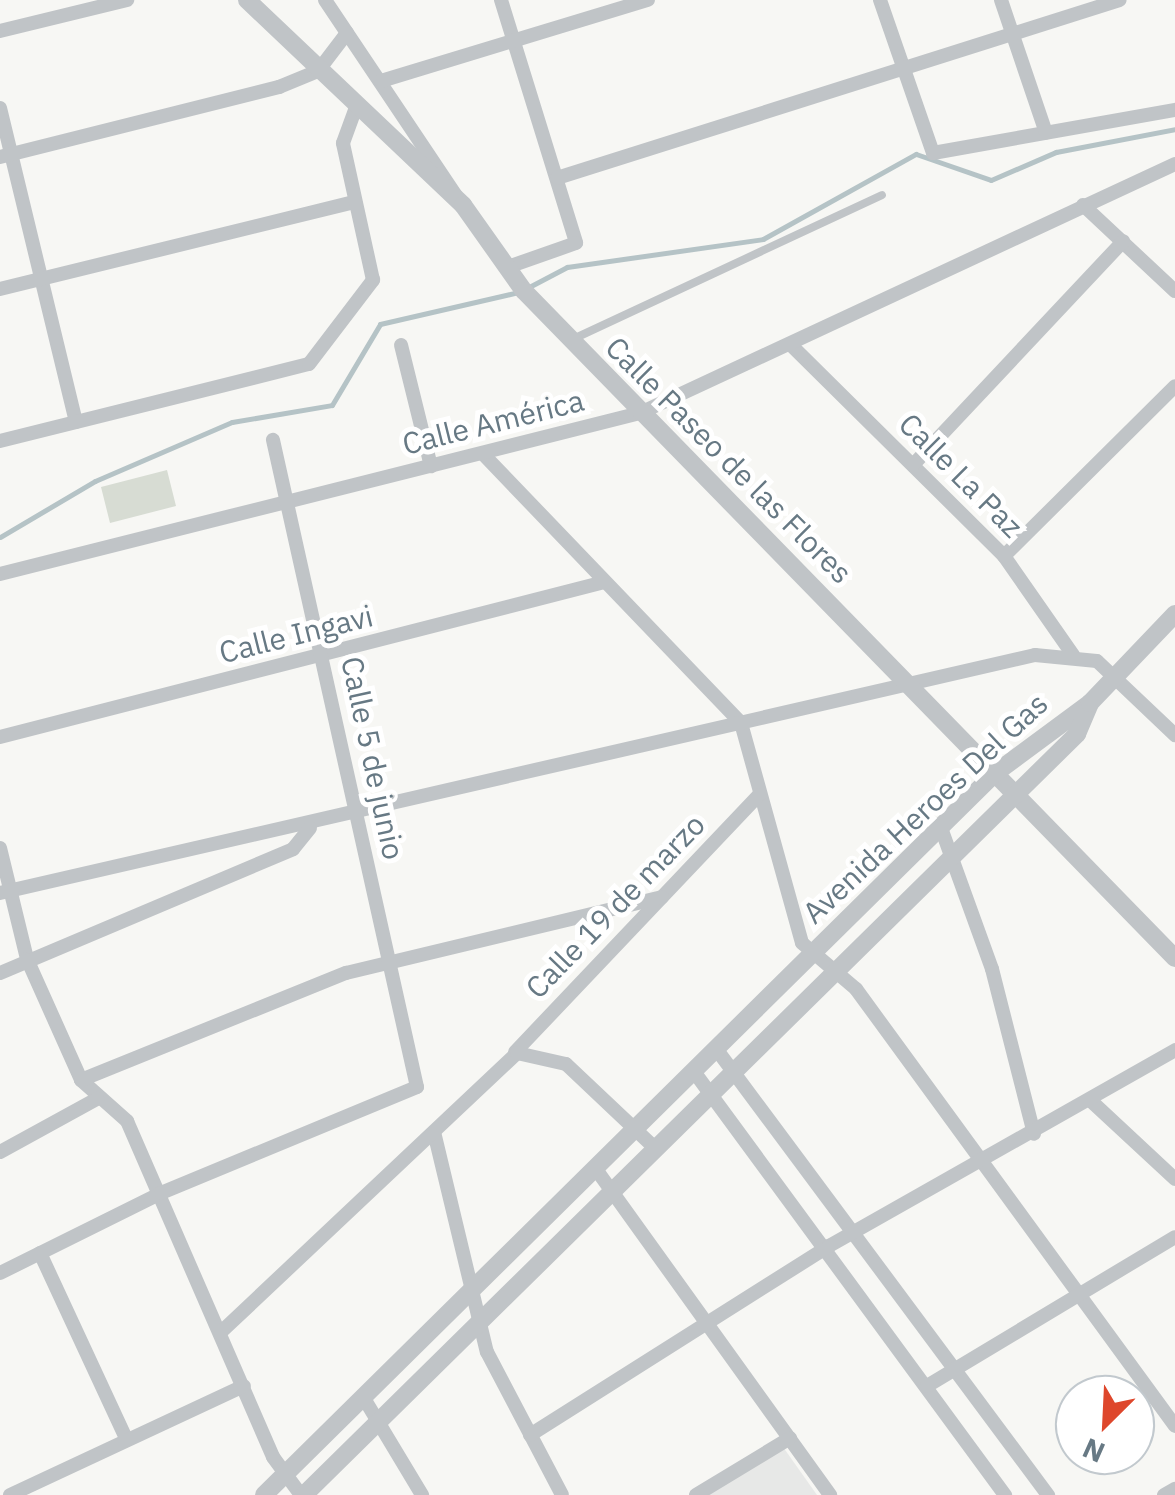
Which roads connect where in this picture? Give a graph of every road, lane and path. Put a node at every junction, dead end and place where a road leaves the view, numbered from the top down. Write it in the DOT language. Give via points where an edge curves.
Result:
graph roads {
  1 [pos="126,0"];
  2 [pos="247,0"];
  3 [pos="325,0"];
  4 [pos="501,0"];
  5 [pos="648,0"];
  6 [pos="880,0"];
  7 [pos="1000,0"];
  8 [pos="1120,0"];
  9 [pos="0,32"];
  10 [pos="347,33"];
  11 [pos="1011,36"];
  12 [pos="512,40"];
  13 [pos="900,68"];
  14 [pos="318,71"];
  15 [pos="381,81"];
  16 [pos="0,108"];
  17 [pos="356,110"];
  18 [pos="1175,110"];
  19 [pos="1046,133"];
  20 [pos="5,156"];
  21 [pos="1175,164"];
  22 [pos="557,178"];
  23 [pos="882,195"];
  24 [pos="458,200"];
  25 [pos="350,202"];
  26 [pos="1083,205"];
  27 [pos="1123,241"];
  28 [pos="508,267"];
  29 [pos="44,278"];
  30 [pos="0,289"];
  31 [pos="1175,291"];
  32 [pos="572,340"];
  33 [pos="401,345"];
  34 [pos="793,347"];
  35 [pos="1175,386"];
  36 [pos="640,413"];
  37 [pos="76,422"];
  38 [pos="3,440"];
  39 [pos="273,440"];
  40 [pos="0,454"];
  41 [pos="483,454"];
  42 [pos="913,465"];
  43 [pos="431,466"];
  44 [pos="287,502"];
  45 [pos="1004,556"];
  46 [pos="0,574"];
  47 [pos="604,582"];
  48 [pos="1175,614"];
  49 [pos="324,655"];
  50 [pos="1073,655"];
  51 [pos="1115,673"];
  52 [pos="910,682"];
  53 [pos="1090,703"];
  54 [pos="742,723"];
  55 [pos="1175,735"];
  56 [pos="0,737"];
  57 [pos="994,774"];
  58 [pos="1012,791"];
  59 [pos="760,795"];
  60 [pos="358,817"];
  61 [pos="310,828"];
  62 [pos="940,828"];
  63 [pos="0,848"];
  64 [pos="950,851"];
  65 [pos="5,892"];
  66 [pos="662,897"];
  67 [pos="811,952"];
  68 [pos="1175,958"];
  69 [pos="27,959"];
  70 [pos="389,961"];
  71 [pos="831,969"];
  72 [pos="0,973"];
  73 [pos="717,1050"];
  74 [pos="1175,1050"];
  75 [pos="511,1056"];
  76 [pos="738,1066"];
  77 [pos="695,1073"];
  78 [pos="81,1080"];
  79 [pos="714,1092"];
  80 [pos="97,1099"];
  81 [pos="1090,1100"];
  82 [pos="639,1131"];
  83 [pos="434,1132"];
  84 [pos="1034,1134"];
  85 [pos="656,1149"];
  86 [pos="0,1152"];
  87 [pos="984,1166"];
  88 [pos="598,1172"];
  89 [pos="1175,1178"];
  90 [pos="613,1191"];
  91 [pos="162,1193"];
  92 [pos="858,1231"];
  93 [pos="1175,1237"];
  94 [pos="829,1246"];
  95 [pos="40,1253"];
  96 [pos="0,1273"];
  97 [pos="478,1289"];
  98 [pos="1080,1292"];
  99 [pos="482,1322"];
  100 [pos="708,1322"];
  101 [pos="221,1332"];
  102 [pos="958,1367"];
  103 [pos="244,1386"];
  104 [pos="927,1386"];
  105 [pos="365,1400"];
  106 [pos="381,1421"];
  107 [pos="1175,1426"];
  108 [pos="530,1435"];
  109 [pos="790,1438"];
  110 [pos="127,1440"];
  111 [pos="283,1475"];
  112 [pos="0,1483"];
  113 [pos="1175,1489"];
  114 [pos="8,1495"];
  115 [pos="264,1495"];
  116 [pos="302,1495"];
  117 [pos="422,1495"];
  118 [pos="562,1495"];
  119 [pos="696,1495"];
  120 [pos="830,1495"];
  121 [pos="1006,1495"];
  122 [pos="1048,1495"];
  123 [pos="1164,1495"];
  1 -- 9 [label="street"];
  2 -- 14 [label="street, Calle Paseo de las Flores"];
  3 -- 10 [label="street"];
  4 -- 12 [label="street"];
  5 -- 12 [label="street"];
  6 -- 13 [label="street"];
  7 -- 11 [label="street"];
  8 -- 11 [label="street"];
  10 -- 14 [label="street"];
  10 -- 15 [label="street"];
  11 -- 13 [label="street"];
  11 -- 19 [label="street"];
  12 -- 15 [label="street"];
  12 -- 22 [label="street"];
  13 -- 19 [label="street" via="933,153"];
  13 -- 22 [label="street"];
  14 -- 17 [label="street, Calle Paseo de las Flores"];
  14 -- 20 [label="street"];
  15 -- 24 [label="street"];
  16 -- 20 [label="street"];
  17 -- 24 [label="street, Calle Paseo de las Flores"];
  17 -- 25 [label="street" via="343,143"];
  18 -- 19 [label="street"];
  20 -- 29 [label="street"];
  21 -- 26 [label="street, Calle América"];
  22 -- 28 [label="street" via="576,243"];
  23 -- 32 [label="lane"];
  24 -- 28 [label="street, Calle Paseo de las Flores"];
  25 -- 29 [label="street"];
  25 -- 37 [label="street" via="374,280 309,364"];
  26 -- 27 [label="street"];
  26 -- 34 [label="street, Calle América"];
  27 -- 31 [label="street"];
  27 -- 42 [label="street"];
  28 -- 32 [label="street, Calle Paseo de las Flores"];
  29 -- 30 [label="street"];
  29 -- 37 [label="street"];
  32 -- 36 [label="street, Calle Paseo de las Flores"];
  33 -- 43 [label="street"];
  34 -- 36 [label="street, Calle América"];
  34 -- 42 [label="street, Calle La Paz"];
  35 -- 45 [label="street"];
  36 -- 41 [label="street, Calle América"];
  36 -- 52 [label="street, Calle Paseo de las Flores"];
  37 -- 38 [label="street"];
  38 -- 40 [label="street"];
  39 -- 44 [label="street, Calle 5 de junio"];
  41 -- 43 [label="street, Calle América"];
  41 -- 47 [label="street"];
  42 -- 45 [label="street, Calle La Paz"];
  43 -- 44 [label="street, Calle América"];
  44 -- 46 [label="street, Calle América"];
  44 -- 49 [label="street, Calle 5 de junio"];
  45 -- 50 [label="street, Calle La Paz" via="1060,625"];
  47 -- 49 [label="street, Calle Ingavi"];
  47 -- 54 [label="street"];
  48 -- 51 [label="street"];
  49 -- 56 [label="street, Calle Ingavi"];
  49 -- 60 [label="street, Calle 5 de junio"];
  50 -- 51 [label="street"];
  50 -- 52 [label="street"];
  51 -- 53 [label="street"];
  51 -- 55 [label="street"];
  52 -- 54 [label="street"];
  52 -- 57 [label="street, Calle Paseo de las Flores"];
  53 -- 57 [label="street, Avenida Heroes Del Gas"];
  53 -- 58 [label="street, Avenida Heroes Del Gas" via="1076,734"];
  54 -- 59 [label="street"];
  54 -- 60 [label="street"];
  57 -- 58 [label="street, Calle Paseo de las Flores"];
  57 -- 62 [label="street, Avenida Heroes Del Gas"];
  58 -- 64 [label="street, Avenida Heroes Del Gas"];
  58 -- 68 [label="street, Calle Paseo de las Flores"];
  59 -- 66 [label="street, Calle 19 de marzo"];
  59 -- 67 [label="street" via="793,922"];
  60 -- 61 [label="street"];
  60 -- 70 [label="street, Calle 5 de junio"];
  61 -- 65 [label="street"];
  61 -- 69 [label="street" via="293,849"];
  62 -- 64 [label="street"];
  62 -- 67 [label="street, Avenida Heroes Del Gas"];
  63 -- 65 [label="street"];
  64 -- 71 [label="street, Avenida Heroes Del Gas"];
  64 -- 84 [label="street"];
  65 -- 69 [label="street"];
  66 -- 70 [label="street"];
  66 -- 75 [label="street, Calle 19 de marzo"];
  67 -- 71 [label="street"];
  67 -- 73 [label="street, Avenida Heroes Del Gas"];
  69 -- 72 [label="street"];
  69 -- 78 [label="street"];
  70 -- 78 [label="street"];
  70 -- 91 [label="street, Calle 5 de junio" via="417,1087 286,1149"];
  71 -- 76 [label="street, Avenida Heroes Del Gas"];
  71 -- 87 [label="street" via="856,989"];
  73 -- 76 [label="street"];
  73 -- 77 [label="street, Avenida Heroes Del Gas"];
  74 -- 81 [label="street"];
  75 -- 82 [label="street" via="555,1057"];
  75 -- 83 [label="street, Calle 19 de marzo"];
  76 -- 79 [label="street, Avenida Heroes Del Gas"];
  76 -- 92 [label="street"];
  77 -- 79 [label="street"];
  77 -- 82 [label="street, Avenida Heroes Del Gas"];
  78 -- 80 [label="street"];
  79 -- 85 [label="street, Avenida Heroes Del Gas"];
  79 -- 94 [label="street"];
  80 -- 86 [label="street"];
  80 -- 91 [label="street" via="128,1121"];
  81 -- 84 [label="street"];
  81 -- 89 [label="street"];
  82 -- 85 [label="street"];
  82 -- 88 [label="street, Avenida Heroes Del Gas"];
  83 -- 97 [label="street"];
  83 -- 101 [label="street, Calle 19 de marzo"];
  84 -- 87 [label="street"];
  85 -- 90 [label="street, Avenida Heroes Del Gas"];
  87 -- 92 [label="street"];
  87 -- 98 [label="street"];
  88 -- 90 [label="street"];
  88 -- 97 [label="street, Avenida Heroes Del Gas"];
  90 -- 99 [label="street, Avenida Heroes Del Gas"];
  90 -- 100 [label="street"];
  91 -- 95 [label="street"];
  91 -- 101 [label="street"];
  92 -- 94 [label="street"];
  92 -- 102 [label="street"];
  93 -- 98 [label="street"];
  94 -- 100 [label="street"];
  94 -- 104 [label="street"];
  95 -- 96 [label="street"];
  95 -- 110 [label="street"];
  97 -- 99 [label="street"];
  97 -- 105 [label="street, Avenida Heroes Del Gas"];
  98 -- 102 [label="street"];
  98 -- 107 [label="street"];
  99 -- 106 [label="street, Avenida Heroes Del Gas"];
  99 -- 108 [label="street" via="487,1352"];
  100 -- 108 [label="street"];
  100 -- 109 [label="street"];
  101 -- 103 [label="street"];
  102 -- 104 [label="street"];
  102 -- 122 [label="street"];
  103 -- 110 [label="street"];
  103 -- 111 [label="street"];
  104 -- 121 [label="street"];
  105 -- 106 [label="street"];
  105 -- 111 [label="street, Avenida Heroes Del Gas"];
  106 -- 116 [label="street, Avenida Heroes Del Gas"];
  106 -- 117 [label="street"];
  108 -- 118 [label="street"];
  109 -- 119 [label="street"];
  109 -- 120 [label="street"];
  110 -- 114 [label="street"];
  111 -- 115 [label="street, Avenida Heroes Del Gas"];
  111 -- 116 [label="street"];
  112 -- 114 [label="street"];
  113 -- 123 [label="street"];
}
